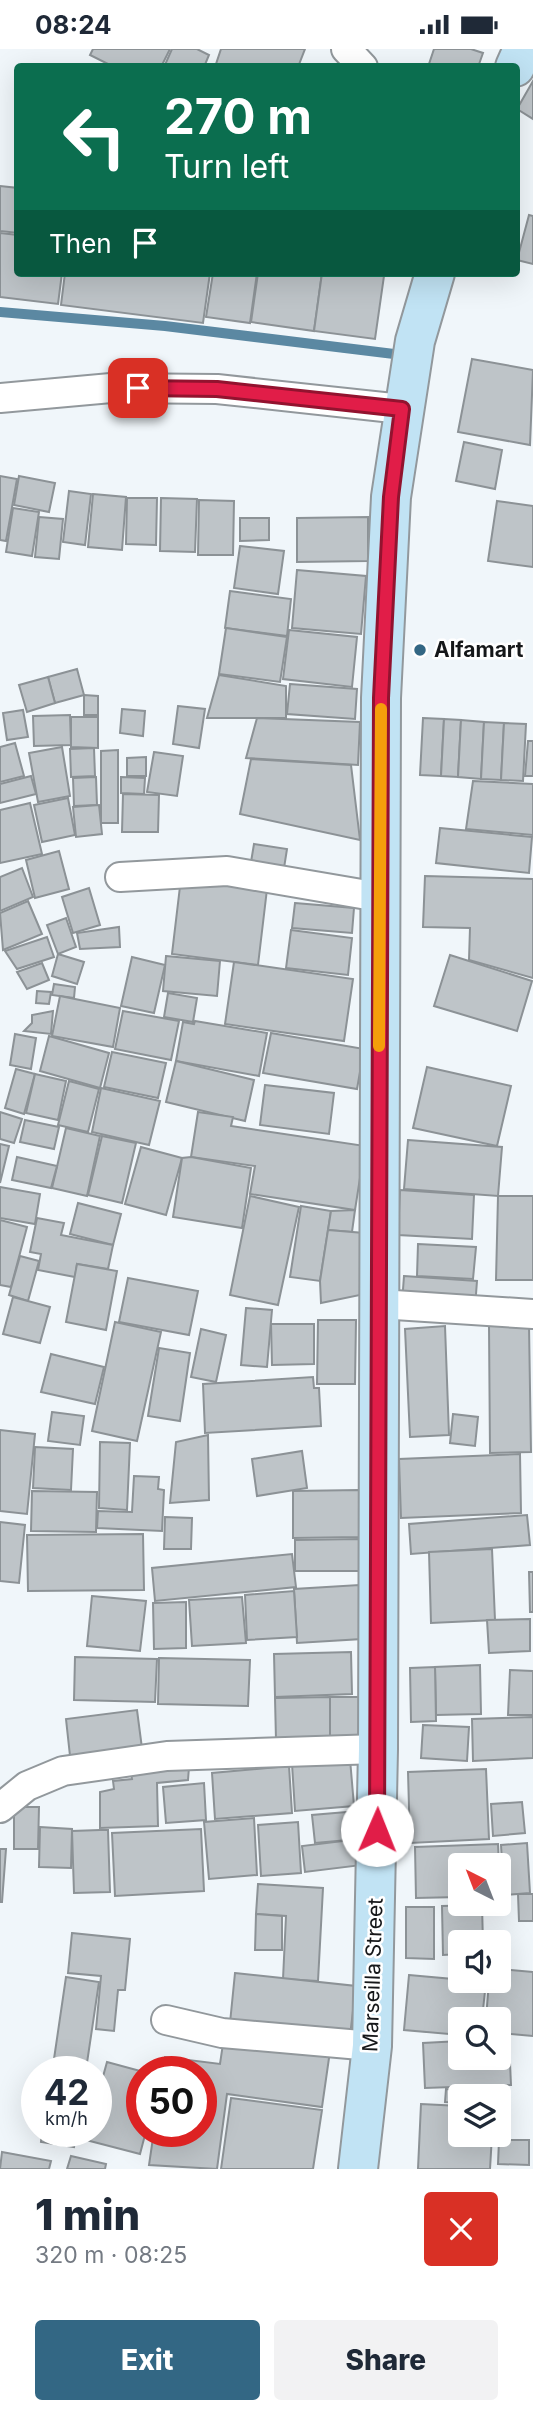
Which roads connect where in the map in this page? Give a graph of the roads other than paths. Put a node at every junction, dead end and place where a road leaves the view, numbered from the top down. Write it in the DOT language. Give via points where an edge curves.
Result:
graph roads {
  1 [pos="346,49"];
  2 [pos="359,63"];
  3 [pos="434,277"];
  4 [pos="0,398"];
  5 [pos="402,409"];
  6 [pos="120,877"];
  7 [pos="379,897"];
  8 [pos="379,1304"];
  9 [pos="533,1314"];
  10 [pos="378,1749"];
  11 [pos="0,1808"];
  12 [pos="166,2020"];
  13 [pos="372,2046"];
  14 [pos="358,2169"];
  1 -- 2 [label="street"];
  3 -- 5 [label="main road, Marseilla Street"];
  4 -- 5 [label="street" via="111,388 217,389"];
  5 -- 7 [label="main road, Marseilla Street" via="391,497 381,684"];
  6 -- 7 [label="street" via="227,871"];
  7 -- 8 [label="main road, Marseilla Street"];
  8 -- 9 [label="street"];
  8 -- 10 [label="main road, Marseilla Street"];
  10 -- 11 [label="street" via="167,1756 63,1771 27,1786"];
  10 -- 13 [label="main road, Marseilla Street"];
  12 -- 13 [label="street" via="222,2033"];
  13 -- 14 [label="main road, Marseilla Street"];
}
